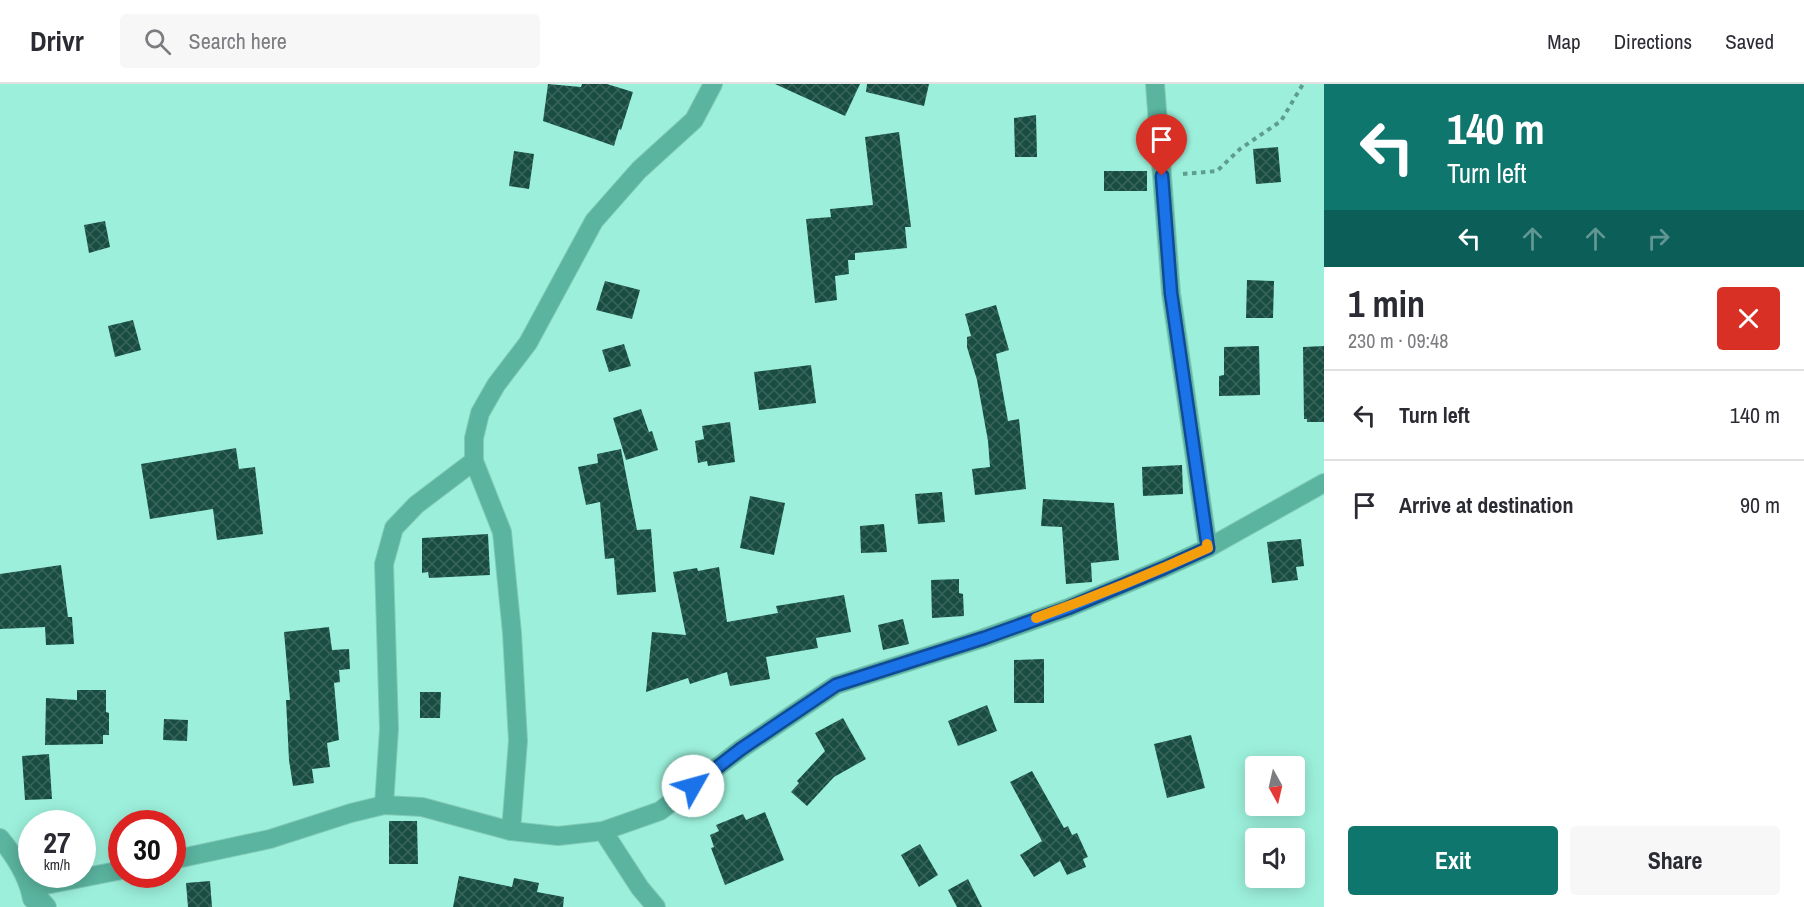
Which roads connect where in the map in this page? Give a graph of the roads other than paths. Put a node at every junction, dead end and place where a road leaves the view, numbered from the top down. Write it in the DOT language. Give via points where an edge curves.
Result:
graph roads {
  1 [pos="713,84"];
  2 [pos="1156,84"];
  3 [pos="474,461"];
  4 [pos="1324,483"];
  5 [pos="1208,548"];
  6 [pos="384,805"];
  7 [pos="511,831"];
  8 [pos="603,831"];
  9 [pos="0,838"];
  10 [pos="186,857"];
  11 [pos="18,864"];
  12 [pos="30,888"];
  13 [pos="34,907"];
  14 [pos="46,907"];
  15 [pos="656,907"];
  1 -- 3 [label="street" via="694,120 639,170 594,221 528,343 480,413"];
  2 -- 5 [label="street" via="1171,293"];
  3 -- 6 [label="street" via="416,505 394,528 384,564 389,729"];
  3 -- 7 [label="street" via="502,532 513,641 518,741"];
  4 -- 5 [label="street"];
  5 -- 8 [label="street" via="1068,608 836,685 741,749 660,811"];
  6 -- 7 [label="street" via="422,807"];
  6 -- 10 [label="street" via="270,839"];
  7 -- 8 [label="street" via="558,836"];
  8 -- 15 [label="street"];
  9 -- 11 [label="street"];
  12 -- 13 [label="street"];
  12 -- 14 [label="street"];
}
